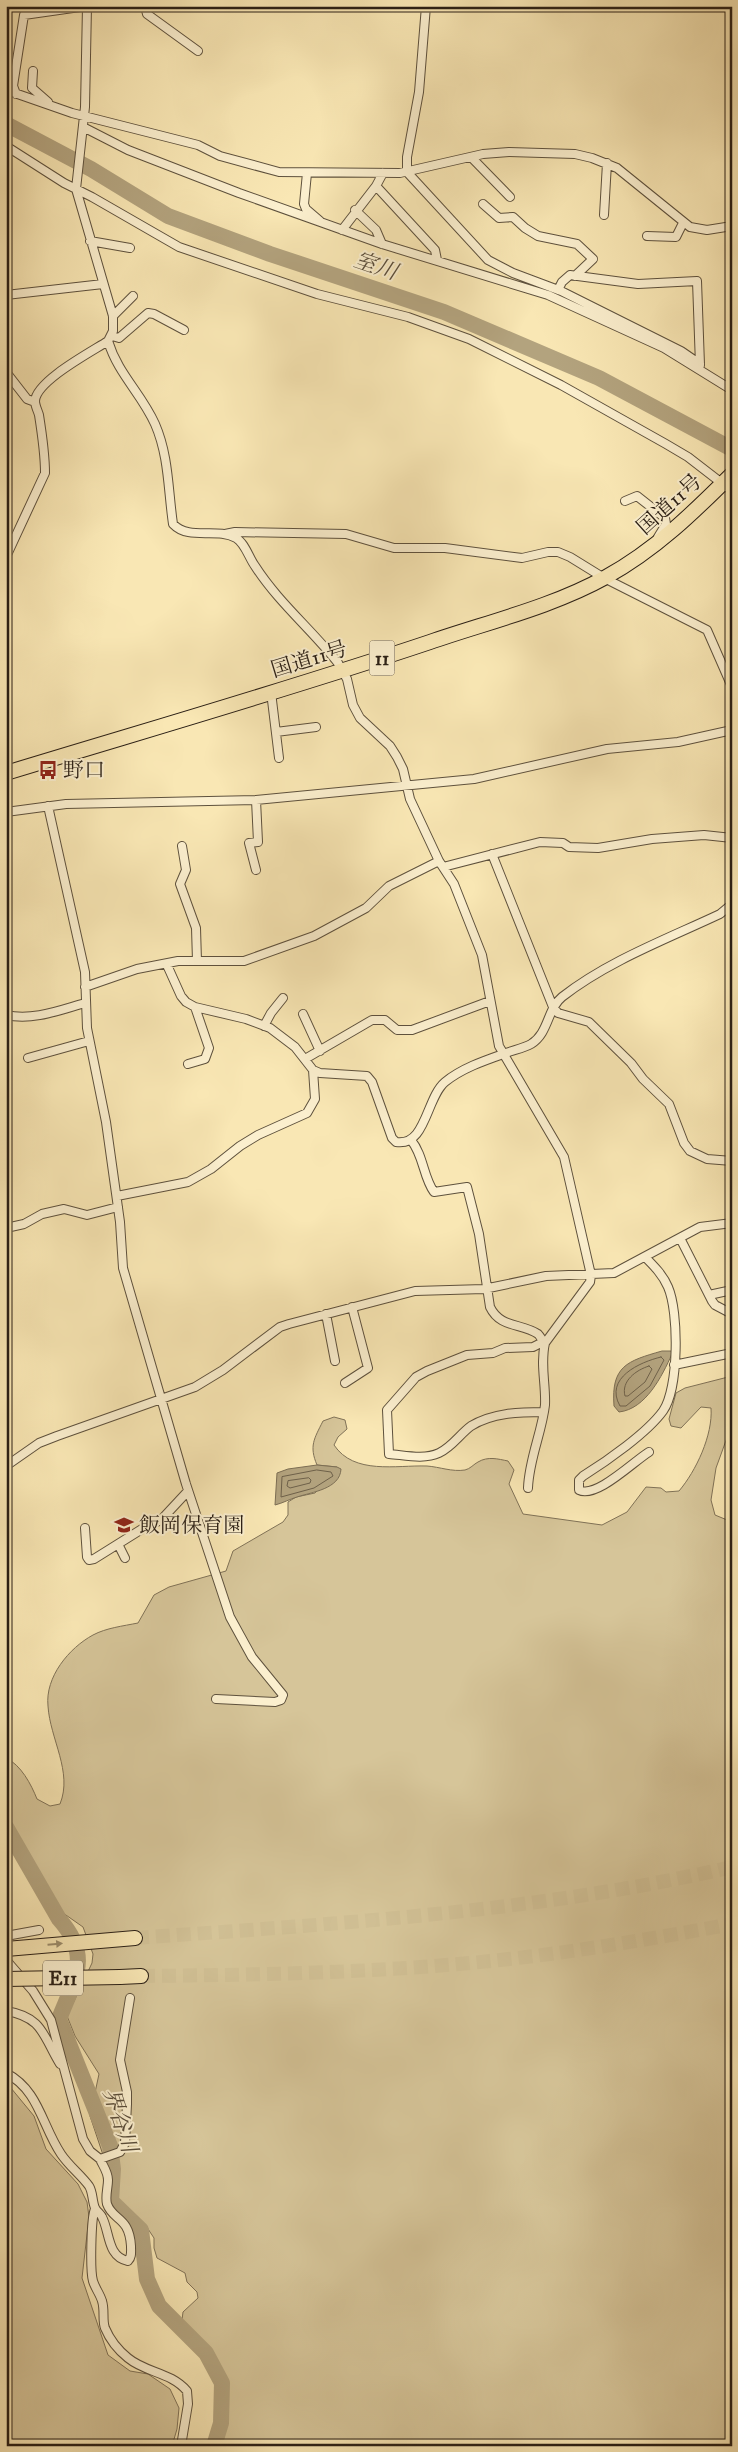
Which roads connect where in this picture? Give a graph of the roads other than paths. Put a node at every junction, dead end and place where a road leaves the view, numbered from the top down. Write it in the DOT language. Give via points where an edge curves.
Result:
graph roads {
  1 [pos="87,6"];
  2 [pos="145,6"];
  3 [pos="426,6"];
  4 [pos="198,51"];
  5 [pos="33,71"];
  6 [pos="6,90"];
  7 [pos="16,94"];
  8 [pos="53,106"];
  9 [pos="84,115"];
  10 [pos="82,128"];
  11 [pos="6,146"];
  12 [pos="471,157"];
  13 [pos="606,163"];
  14 [pos="307,172"];
  15 [pos="407,172"];
  16 [pos="383,173"];
  17 [pos="376,186"];
  18 [pos="76,189"];
  19 [pos="510,196"];
  20 [pos="484,204"];
  21 [pos="355,210"];
  22 [pos="604,215"];
  23 [pos="322,223"];
  24 [pos="683,223"];
  25 [pos="732,226"];
  26 [pos="342,230"];
  27 [pos="647,236"];
  28 [pos="90,241"];
  29 [pos="382,244"];
  30 [pos="130,248"];
  31 [pos="437,260"];
  32 [pos="575,276"];
  33 [pos="103,284"];
  34 [pos="558,290"];
  35 [pos="6,295"];
  36 [pos="134,296"];
  37 [pos="113,316"];
  38 [pos="184,330"];
  39 [pos="110,339"];
  40 [pos="699,367"];
  41 [pos="6,372"];
  42 [pos="732,378"];
  43 [pos="730,389"];
  44 [pos="35,402"];
  45 [pos="728,482"];
  46 [pos="625,501"];
  47 [pos="225,534"];
  48 [pos="657,544"];
  49 [pos="6,558"];
  50 [pos="604,578"];
  51 [pos="343,670"];
  52 [pos="732,687"];
  53 [pos="271,692"];
  54 [pos="316,727"];
  55 [pos="732,730"];
  56 [pos="276,732"];
  57 [pos="278,758"];
  58 [pos="6,773"];
  59 [pos="406,786"];
  60 [pos="256,800"];
  61 [pos="48,806"];
  62 [pos="6,812"];
  63 [pos="732,838"];
  64 [pos="182,846"];
  65 [pos="492,854"];
  66 [pos="441,864"];
  67 [pos="256,870"];
  68 [pos="732,904"];
  69 [pos="197,961"];
  70 [pos="167,965"];
  71 [pos="85,987"];
  72 [pos="283,998"];
  73 [pos="490,1001"];
  74 [pos="85,1003"];
  75 [pos="195,1006"];
  76 [pos="553,1007"];
  77 [pos="303,1014"];
  78 [pos="6,1015"];
  79 [pos="264,1026"];
  80 [pos="90,1041"];
  81 [pos="320,1051"];
  82 [pos="504,1054"];
  83 [pos="28,1058"];
  84 [pos="305,1059"];
  85 [pos="188,1064"];
  86 [pos="313,1070"];
  87 [pos="411,1140"];
  88 [pos="732,1161"];
  89 [pos="117,1196"];
  90 [pos="118,1207"];
  91 [pos="732,1222"];
  92 [pos="6,1228"];
  93 [pos="680,1238"];
  94 [pos="645,1257"];
  95 [pos="591,1275"];
  96 [pos="487,1288"];
  97 [pos="732,1290"];
  98 [pos="709,1295"];
  99 [pos="352,1307"];
  100 [pos="326,1314"];
  101 [pos="732,1314"];
  102 [pos="544,1343"];
  103 [pos="732,1353"];
  104 [pos="335,1362"];
  105 [pos="674,1365"];
  106 [pos="345,1383"];
  107 [pos="162,1398"];
  108 [pos="543,1412"];
  109 [pos="649,1452"];
  110 [pos="6,1466"];
  111 [pos="528,1488"];
  112 [pos="188,1491"];
  113 [pos="85,1528"];
  114 [pos="118,1544"];
  115 [pos="125,1558"];
  116 [pos="216,1699"];
  117 [pos="38,1930"];
  118 [pos="6,1936"];
  119 [pos="135,1938"];
  120 [pos="6,1949"];
  121 [pos="6,1960"];
  122 [pos="141,1976"];
  123 [pos="6,1979"];
  124 [pos="130,1998"];
  125 [pos="6,2011"];
  126 [pos="62,2068"];
  127 [pos="6,2073"];
  128 [pos="101,2159"];
  129 [pos="95,2209"];
  130 [pos="180,2446"];
  1 -- 7 [label="street" via="24,15 13,86"];
  1 -- 9 [label="street"];
  2 -- 4 [label="street" via="147,14"];
  3 -- 15 [label="street" via="419,92"];
  5 -- 8 [label="street" via="32,88"];
  6 -- 7 [label="street"];
  7 -- 8 [label="street"];
  8 -- 9 [label="street"];
  9 -- 10 [label="street"];
  9 -- 14 [label="street" via="198,145 220,156 279,172"];
  10 -- 18 [label="street"];
  10 -- 23 [label="street" via="128,150"];
  11 -- 18 [label="street"];
  12 -- 13 [label="street" via="509,152 561,152"];
  12 -- 15 [label="street"];
  12 -- 19 [label="street"];
  13 -- 22 [label="street"];
  13 -- 24 [label="street" via="617,168"];
  14 -- 16 [label="street"];
  14 -- 23 [label="street" via="304,204"];
  15 -- 16 [label="street"];
  15 -- 34 [label="street" via="488,260"];
  16 -- 17 [label="street"];
  17 -- 21 [label="street"];
  17 -- 31 [label="street" via="435,250"];
  18 -- 28 [label="street"];
  18 -- 45 [label="street" via="179,247 317,294 408,317 469,338 561,385"];
  20 -- 32 [label="street" via="498,218 513,218 538,236 577,244 593,259"];
  21 -- 26 [label="street"];
  21 -- 29 [label="street" via="376,230"];
  23 -- 26 [label="street"];
  24 -- 25 [label="street" via="698,229"];
  24 -- 27 [label="street" via="676,237"];
  26 -- 29 [label="street"];
  28 -- 30 [label="street"];
  28 -- 33 [label="street"];
  29 -- 31 [label="street"];
  31 -- 40 [label="street" via="548,295"];
  32 -- 34 [label="street" via="570,275"];
  32 -- 40 [label="street" via="638,284 697,281"];
  33 -- 35 [label="street"];
  33 -- 37 [label="street"];
  34 -- 40 [label="street" via="681,351"];
  36 -- 37 [label="street"];
  37 -- 39 [label="street"];
  38 -- 39 [label="street" via="148,313 119,338"];
  39 -- 44 [label="street" via="48,381 41,387"];
  39 -- 47 [label="street" via="114,361 147,408 162,445 173,524 186,532"];
  40 -- 43 [label="street"];
  41 -- 44 [label="street" via="27,398"];
  42 -- 43 [label="street"];
  44 -- 49 [label="street" via="39,412 45,473"];
  45 -- 48 [label="highway, 国道11号 / 11"];
  46 -- 48 [label="street" via="637,496 665,518 666,524"];
  47 -- 50 [label="street" via="346,534 394,548 445,548 522,558 558,552"];
  47 -- 51 [label="street" via="242,544 258,571"];
  48 -- 50 [label="highway, 国道11号 / 11"];
  50 -- 51 [label="highway, 国道11号 / 11" via="550,601"];
  50 -- 52 [label="street" via="707,630"];
  51 -- 53 [label="highway, 国道11号 / 11"];
  51 -- 59 [label="street" via="356,711 390,746 403,769"];
  53 -- 56 [label="street"];
  53 -- 58 [label="highway, 国道11号 / 11"];
  54 -- 56 [label="street"];
  55 -- 59 [label="street" via="678,742 607,749 474,779"];
  56 -- 57 [label="street"];
  59 -- 60 [label="street"];
  59 -- 66 [label="street"];
  60 -- 61 [label="street"];
  60 -- 67 [label="street" via="258,842 249,843"];
  61 -- 62 [label="street"];
  61 -- 71 [label="street" via="85,972"];
  63 -- 65 [label="street" via="704,835 598,848 540,842"];
  64 -- 69 [label="street" via="186,870 180,884 196,928"];
  65 -- 66 [label="street"];
  65 -- 76 [label="street"];
  66 -- 69 [label="street" via="389,886 366,908 314,936 244,961"];
  66 -- 73 [label="street" via="454,884 482,955"];
  68 -- 76 [label="street" via="720,914 600,972 562,997"];
  69 -- 70 [label="street" via="178,961"];
  70 -- 71 [label="street" via="137,969"];
  70 -- 75 [label="street" via="181,996"];
  71 -- 74 [label="street"];
  72 -- 79 [label="street"];
  73 -- 81 [label="street" via="412,1030 397,1030 385,1020 372,1020"];
  73 -- 82 [label="street" via="499,1046"];
  74 -- 78 [label="street" via="34,1016 18,1018"];
  74 -- 80 [label="street"];
  75 -- 79 [label="street"];
  75 -- 85 [label="street" via="209,1052 205,1059"];
  76 -- 82 [label="street" via="546,1026 532,1044"];
  76 -- 88 [label="street" via="558,1013 588,1022 631,1063 669,1104 690,1151 707,1159"];
  77 -- 81 [label="street"];
  79 -- 84 [label="street" via="295,1047"];
  80 -- 83 [label="street"];
  80 -- 89 [label="street"];
  81 -- 84 [label="street"];
  82 -- 87 [label="street" via="445,1082"];
  82 -- 95 [label="street" via="564,1156"];
  84 -- 86 [label="street"];
  86 -- 87 [label="street" via="367,1076 392,1138 406,1144"];
  86 -- 89 [label="street" via="315,1099 306,1113 258,1135 188,1182"];
  87 -- 96 [label="street" via="418,1149 434,1192 467,1187 479,1234"];
  89 -- 90 [label="street"];
  90 -- 92 [label="street" via="87,1215 64,1209"];
  90 -- 107 [label="street" via="123,1268"];
  91 -- 93 [label="street" via="700,1227"];
  93 -- 94 [label="street"];
  93 -- 98 [label="street"];
  94 -- 95 [label="street" via="614,1273"];
  94 -- 105 [label="street" via="663,1276 674,1302"];
  95 -- 96 [label="street" via="546,1276"];
  95 -- 102 [label="street" via="590,1282"];
  96 -- 99 [label="street" via="415,1291"];
  96 -- 102 [label="street" via="494,1314 503,1322 537,1333"];
  97 -- 98 [label="street"];
  98 -- 101 [label="street" via="715,1305"];
  99 -- 100 [label="street"];
  99 -- 106 [label="street" via="368,1368"];
  100 -- 104 [label="street"];
  100 -- 107 [label="street" via="280,1327 195,1387"];
  102 -- 108 [label="street"];
  102 -- 108 [label="street" via="467,1355 416,1377 387,1410 389,1454 426,1457 439,1453 483,1420 501,1415"];
  103 -- 105 [label="street"];
  105 -- 109 [label="street" via="665,1409 626,1445 583,1476 579,1480 579,1490 592,1491 601,1487"];
  107 -- 110 [label="street" via="39,1443"];
  107 -- 112 [label="street"];
  108 -- 111 [label="street"];
  112 -- 114 [label="street" via="162,1520 142,1528"];
  112 -- 116 [label="street" via="230,1618 252,1657 283,1694 281,1700 275,1702"];
  113 -- 114 [label="street" via="89,1560"];
  114 -- 115 [label="street"];
  117 -- 118 [label="street"];
  120 -- 119 [label="highway, E11, one-way"];
  121 -- 126 [label="street" via="33,1991 51,2020"];
  122 -- 123 [label="highway, E11, bridge"];
  124 -- 128 [label="street" via="120,2060 127,2092 125,2143 120,2152"];
  125 -- 126 [label="street" via="32,2020 41,2029"];
  126 -- 128 [label="street" via="74,2099 83,2139 90,2151"];
  127 -- 129 [label="street" via="16,2078 38,2104 61,2154 90,2187"];
  128 -- 129 [label="street" via="108,2181 107,2203 126,2224 129,2233 131,2252 128,2261 113,2249 102,2216"];
  129 -- 130 [label="street" via="92,2215 91,2267 102,2302 105,2327 112,2341 129,2360 175,2380 187,2391 188,2404"];
}
